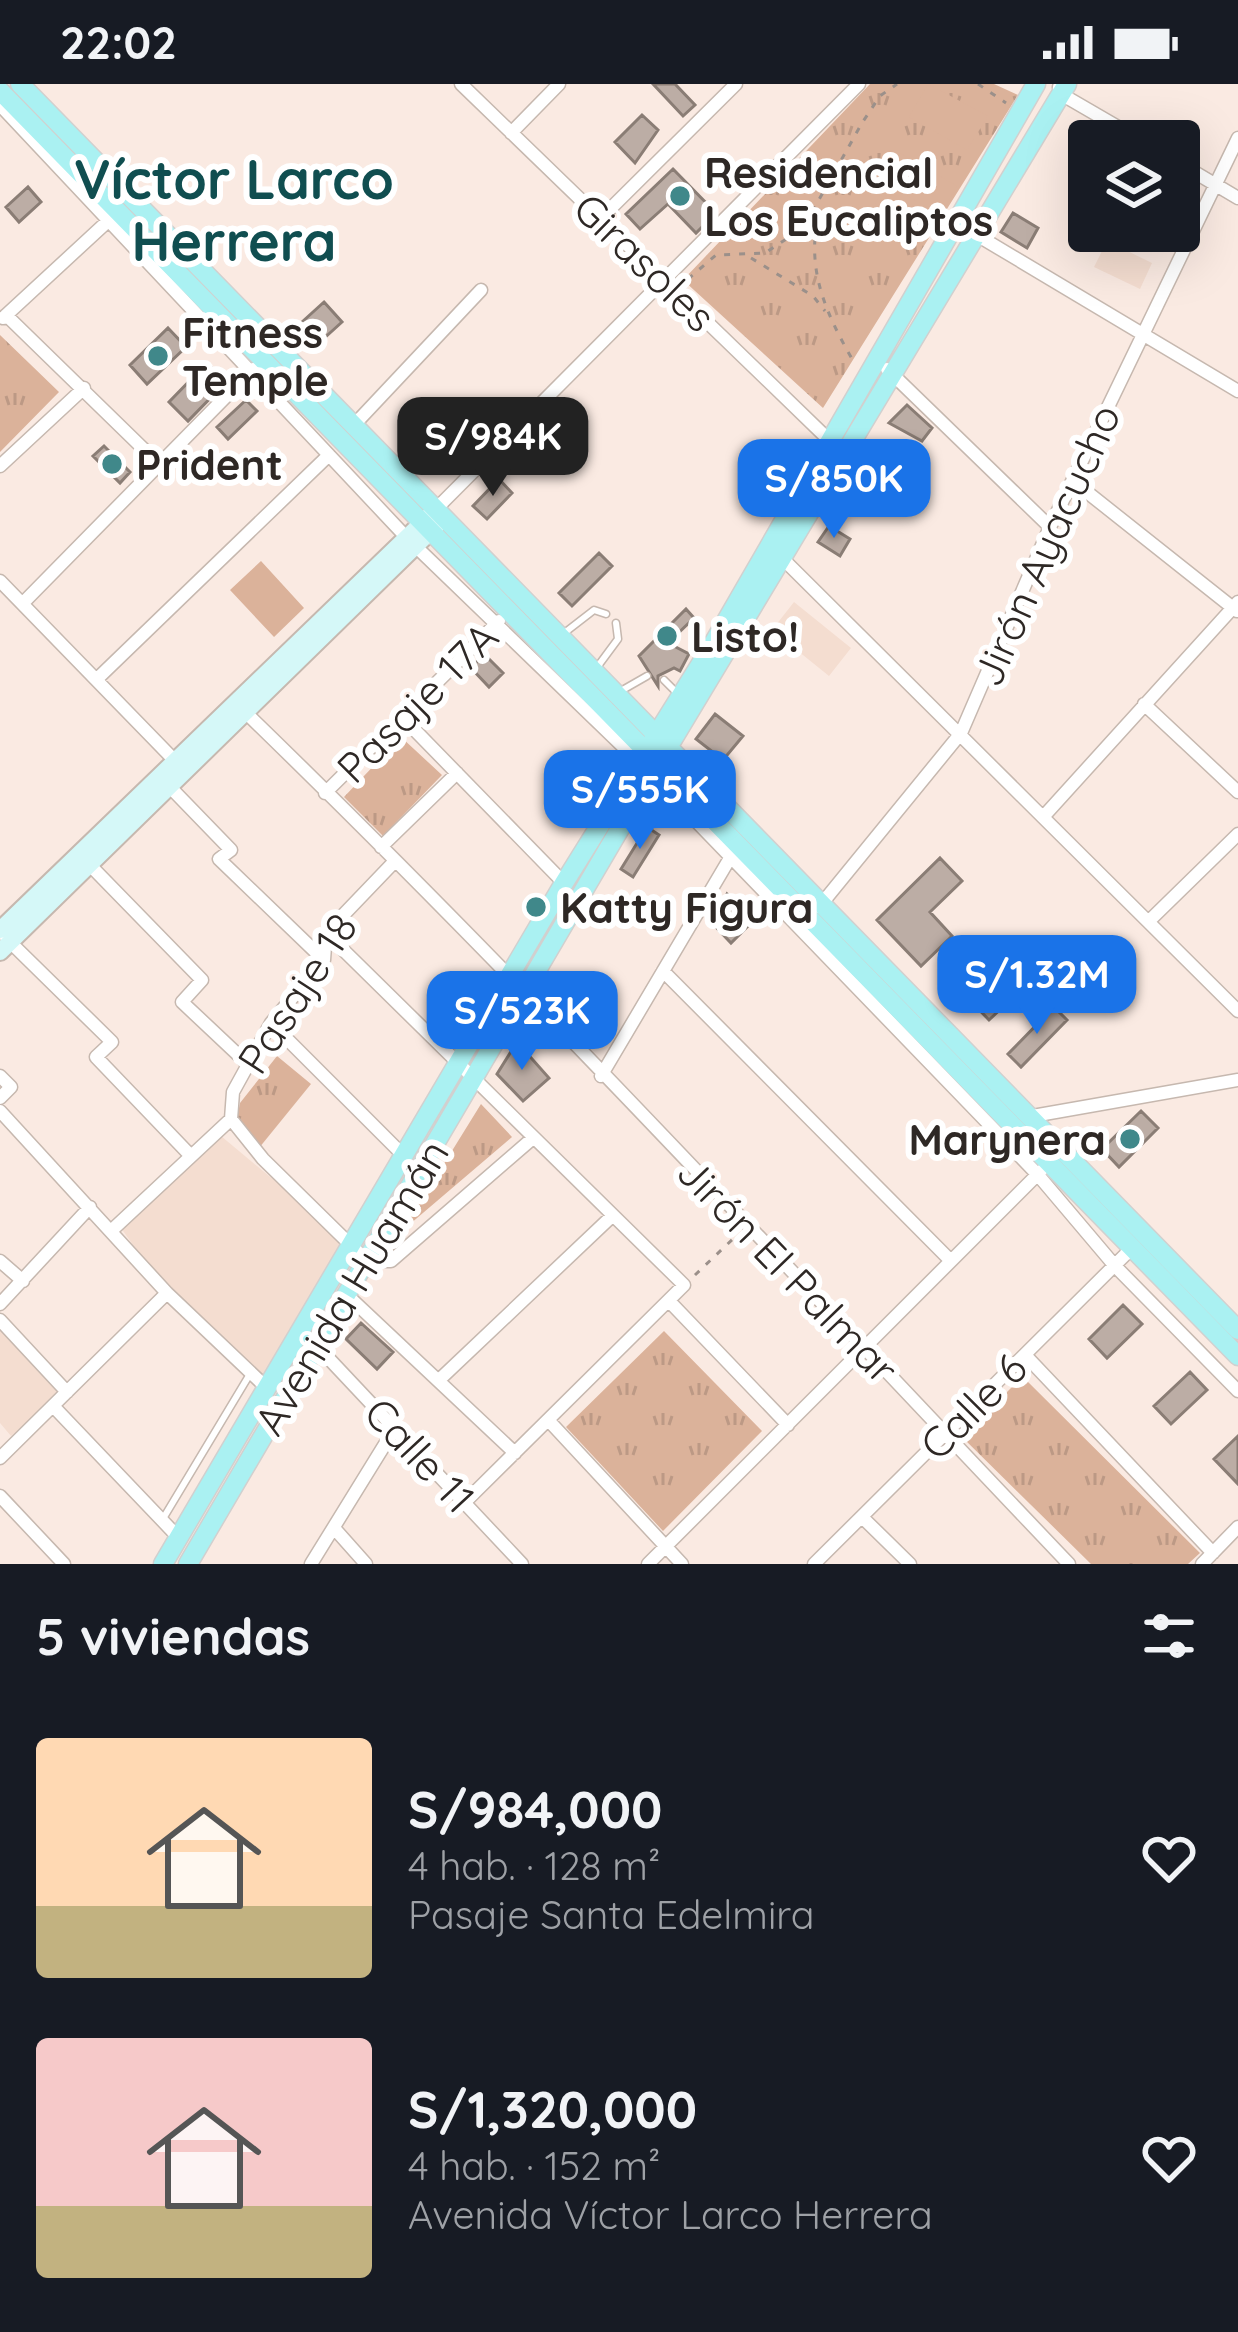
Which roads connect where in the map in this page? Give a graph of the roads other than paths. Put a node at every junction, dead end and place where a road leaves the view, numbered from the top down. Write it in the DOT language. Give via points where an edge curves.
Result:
graph roads {
  1 [pos="461,84"];
  2 [pos="559,84"];
  3 [pos="736,84"];
  4 [pos="860,84"];
  5 [pos="1036,84"];
  6 [pos="1062,87"];
  7 [pos="0,91"];
  8 [pos="12,104"];
  9 [pos="1111,120"];
  10 [pos="511,134"];
  11 [pos="1238,138"];
  12 [pos="1200,175"];
  13 [pos="1216,184"];
  14 [pos="1238,198"];
  15 [pos="600,219"];
  16 [pos="108,221"];
  17 [pos="955,222"];
  18 [pos="976,235"];
  19 [pos="664,280"];
  20 [pos="481,290"];
  21 [pos="3,318"];
  22 [pos="1142,333"];
  23 [pos="867,366"];
  24 [pos="256,367"];
  25 [pos="894,374"];
  26 [pos="84,388"];
  27 [pos="1238,391"];
  28 [pos="354,425"];
  29 [pos="829,440"];
  30 [pos="329,455"];
  31 [pos="160,465"];
  32 [pos="0,466"];
  33 [pos="1073,482"];
  34 [pos="1050,527"];
  35 [pos="425,529"];
  36 [pos="765,552"];
  37 [pos="786,558"];
  38 [pos="0,580"];
  39 [pos="22,603"];
  40 [pos="1236,607"];
  41 [pos="606,614"];
  42 [pos="502,619"];
  43 [pos="616,623"];
  44 [pos="548,633"];
  45 [pos="717,654"];
  46 [pos="593,671"];
  47 [pos="646,676"];
  48 [pos="97,679"];
  49 [pos="664,680"];
  50 [pos="606,693"];
  51 [pos="681,695"];
  52 [pos="1144,704"];
  53 [pos="240,706"];
  54 [pos="403,718"];
  55 [pos="961,733"];
  56 [pos="653,755"];
  57 [pos="179,765"];
  58 [pos="457,773"];
  59 [pos="169,786"];
  60 [pos="1238,792"];
  61 [pos="325,793"];
  62 [pos="1044,816"];
  63 [pos="1238,834"];
  64 [pos="381,847"];
  65 [pos="730,858"];
  66 [pos="84,859"];
  67 [pos="395,860"];
  68 [pos="564,883"];
  69 [pos="823,903"];
  70 [pos="806,920"];
  71 [pos="1149,921"];
  72 [pos="326,933"];
  73 [pos="3,939"];
  74 [pos="323,960"];
  75 [pos="663,971"];
  76 [pos="511,974"];
  77 [pos="525,994"];
  78 [pos="1238,1012"];
  79 [pos="271,1023"];
  80 [pos="459,1063"];
  81 [pos="250,1066"];
  82 [pos="0,1076"];
  83 [pos="601,1076"];
  84 [pos="473,1079"];
  85 [pos="1238,1080"];
  86 [pos="0,1098"];
  87 [pos="0,1111"];
  88 [pos="1028,1116"];
  89 [pos="231,1119"];
  90 [pos="1014,1131"];
  91 [pos="532,1138"];
  92 [pos="190,1155"];
  93 [pos="404,1156"];
  94 [pos="1042,1169"];
  95 [pos="90,1207"];
  96 [pos="611,1217"];
  97 [pos="111,1232"];
  98 [pos="351,1244"];
  99 [pos="1132,1248"];
  100 [pos="950,1260"];
  101 [pos="0,1261"];
  102 [pos="367,1261"];
  103 [pos="1115,1265"];
  104 [pos="22,1280"];
  105 [pos="167,1293"];
  106 [pos="346,1295"];
  107 [pos="669,1301"];
  108 [pos="0,1304"];
  109 [pos="0,1320"];
  110 [pos="1238,1330"];
  111 [pos="317,1346"];
  112 [pos="864,1348"];
  113 [pos="1025,1354"];
  114 [pos="1238,1356"];
  115 [pos="251,1372"];
  116 [pos="440,1381"];
  117 [pos="266,1387"];
  118 [pos="1238,1390"];
  119 [pos="67,1392"];
  120 [pos="283,1401"];
  121 [pos="53,1406"];
  122 [pos="550,1422"];
  123 [pos="788,1425"];
  124 [pos="394,1428"];
  125 [pos="0,1434"];
  126 [pos="945,1434"];
  127 [pos="11,1446"];
  128 [pos="515,1453"];
  129 [pos="0,1458"];
  130 [pos="0,1496"];
  131 [pos="465,1502"];
  132 [pos="862,1517"];
  133 [pos="162,1520"];
  134 [pos="1238,1527"];
  135 [pos="334,1528"];
  136 [pos="178,1538"];
  137 [pos="665,1546"];
  138 [pos="1213,1553"];
  139 [pos="64,1564"];
  140 [pos="163,1564"];
  141 [pos="188,1564"];
  142 [pos="311,1564"];
  143 [pos="366,1564"];
  144 [pos="522,1564"];
  145 [pos="648,1564"];
  146 [pos="682,1564"];
  147 [pos="814,1564"];
  148 [pos="910,1564"];
  149 [pos="1069,1564"];
  150 [pos="1202,1564"];
  1 -- 10 [label="street, Girasoles"];
  2 -- 10 [label="street"];
  3 -- 15 [label="street"];
  4 -- 19 [label="street"];
  5 -- 17 [label="main road, Avenida Huamán"];
  6 -- 9 [label="street"];
  6 -- 18 [label="main road, Avenida Huamán"];
  7 -- 8 [label="main road"];
  8 -- 16 [label="street"];
  8 -- 24 [label="main road"];
  8 -- 28 [label="main road"];
  10 -- 15 [label="street, Girasoles"];
  11 -- 13 [label="street, Jirón Ayacucho"];
  12 -- 13 [label="street"];
  13 -- 14 [label="street"];
  13 -- 22 [label="street, Jirón Ayacucho"];
  15 -- 19 [label="street, Girasoles"];
  16 -- 21 [label="street"];
  16 -- 24 [label="street"];
  17 -- 18 [label="street"];
  17 -- 23 [label="main road, Avenida Huamán"];
  18 -- 22 [label="street"];
  18 -- 25 [label="main road, Avenida Huamán"];
  19 -- 29 [label="street, Girasoles"];
  19 -- 35 [label="street"];
  20 -- 28 [label="street"];
  21 -- 26 [label="street"];
  22 -- 27 [label="street"];
  22 -- 33 [label="street, Jirón Ayacucho"];
  23 -- 25 [label="street"];
  23 -- 29 [label="main road, Avenida Huamán"];
  24 -- 30 [label="street"];
  24 -- 31 [label="street"];
  24 -- 35 [label="main road"];
  25 -- 34 [label="street"];
  25 -- 37 [label="main road, Avenida Huamán"];
  26 -- 31 [label="street"];
  26 -- 32 [label="street"];
  28 -- 35 [label="main road"];
  29 -- 36 [label="main road, Avenida Huamán"];
  30 -- 35 [label="street"];
  30 -- 48 [label="street"];
  31 -- 39 [label="street"];
  33 -- 34 [label="street, Jirón Ayacucho"];
  33 -- 40 [label="street"];
  34 -- 55 [label="street, Jirón Ayacucho"];
  35 -- 42 [label="main road"];
  35 -- 44 [label="main road"];
  35 -- 53 [label="street"];
  36 -- 37 [label="street"];
  36 -- 45 [label="main road, Avenida Huamán"];
  37 -- 45 [label="main road, Avenida Huamán"];
  37 -- 55 [label="street"];
  38 -- 39 [label="street"];
  39 -- 48 [label="street"];
  40 -- 52 [label="street"];
  41 -- 44 [label="lane" via="594,610"];
  42 -- 44 [label="main road"];
  42 -- 54 [label="street, Pasaje 17A"];
  42 -- 56 [label="street"];
  43 -- 46 [label="lane" via="618,639"];
  44 -- 46 [label="main road"];
  44 -- 50 [label="main road"];
  45 -- 51 [label="main road, Avenida Huamán"];
  45 -- 56 [label="main road, Avenida Huamán"];
  46 -- 50 [label="main road"];
  47 -- 50 [label="lane"];
  48 -- 57 [label="street"];
  49 -- 51 [label="lane"];
  50 -- 56 [label="main road"];
  51 -- 56 [label="main road, Avenida Huamán"];
  52 -- 60 [label="street"];
  52 -- 62 [label="street"];
  53 -- 57 [label="street"];
  53 -- 61 [label="street, Pasaje 17A"];
  54 -- 58 [label="street"];
  54 -- 61 [label="street, Pasaje 17A"];
  55 -- 62 [label="street"];
  55 -- 69 [label="street, Jirón Ayacucho"];
  56 -- 65 [label="street"];
  56 -- 68 [label="main road, Avenida Huamán"];
  56 -- 69 [label="main road"];
  56 -- 70 [label="main road"];
  56 -- 77 [label="main road, Avenida Huamán"];
  57 -- 59 [label="street"];
  57 -- 66 [label="street"];
  58 -- 64 [label="street"];
  58 -- 68 [label="street"];
  59 -- 66 [label="street"];
  59 -- 74 [label="street" via="231,850 219,859"];
  61 -- 64 [label="street, Pasaje 17A"];
  62 -- 71 [label="street"];
  63 -- 71 [label="street"];
  64 -- 67 [label="street, Pasaje 17A"];
  65 -- 75 [label="street"];
  65 -- 94 [label="street"];
  66 -- 73 [label="street"];
  66 -- 81 [label="street" via="202,980 182,1001"];
  67 -- 72 [label="street, Pasaje 18"];
  67 -- 76 [label="street, Pasaje 17A"];
  68 -- 76 [label="main road, Avenida Huamán"];
  69 -- 70 [label="street, Jirón Ayacucho"];
  69 -- 88 [label="main road"];
  70 -- 90 [label="main road"];
  71 -- 78 [label="street"];
  72 -- 74 [label="street, Pasaje 18"];
  72 -- 80 [label="street"];
  73 -- 92 [label="street" via="112,1042 96,1057"];
  74 -- 79 [label="street, Pasaje 18"];
  75 -- 83 [label="street"];
  75 -- 100 [label="street"];
  76 -- 77 [label="street, Jirón El Palmar"];
  76 -- 80 [label="main road, Avenida Huamán"];
  77 -- 83 [label="street, Jirón El Palmar"];
  77 -- 84 [label="main road, Avenida Huamán"];
  79 -- 81 [label="street, Pasaje 18"];
  79 -- 93 [label="street"];
  80 -- 84 [label="street"];
  80 -- 93 [label="main road, Avenida Huamán"];
  81 -- 89 [label="street, Pasaje 18" via="233,1092"];
  82 -- 86 [label="street" via="11,1088"];
  83 -- 112 [label="street, Jirón El Palmar"];
  84 -- 91 [label="street"];
  84 -- 102 [label="main road, Avenida Huamán"];
  85 -- 88 [label="street"];
  87 -- 95 [label="street"];
  88 -- 90 [label="street"];
  88 -- 110 [label="main road"];
  89 -- 92 [label="street, Pasaje 18"];
  89 -- 98 [label="street"];
  90 -- 94 [label="main road"];
  91 -- 96 [label="street"];
  91 -- 102 [label="street" via="391,1261"];
  92 -- 97 [label="street, Pasaje 18"];
  93 -- 98 [label="main road, Avenida Huamán"];
  94 -- 99 [label="main road"];
  94 -- 100 [label="street"];
  94 -- 103 [label="street"];
  95 -- 97 [label="street"];
  95 -- 104 [label="street"];
  96 -- 107 [label="street" via="684,1286"];
  96 -- 116 [label="street"];
  97 -- 105 [label="street"];
  98 -- 102 [label="street"];
  98 -- 117 [label="main road, Avenida Huamán"];
  99 -- 103 [label="street, Calle 6"];
  99 -- 114 [label="main road"];
  100 -- 112 [label="street"];
  101 -- 104 [label="street"];
  102 -- 106 [label="main road, Avenida Huamán"];
  103 -- 113 [label="street, Calle 6"];
  103 -- 118 [label="street"];
  104 -- 108 [label="street"];
  105 -- 115 [label="street"];
  105 -- 119 [label="street"];
  106 -- 111 [label="main road, Avenida Huamán"];
  106 -- 116 [label="street"];
  107 -- 122 [label="street"];
  107 -- 123 [label="street"];
  109 -- 119 [label="street"];
  111 -- 120 [label="main road, Avenida Huamán"];
  111 -- 124 [label="street, Calle 11"];
  112 -- 123 [label="street"];
  112 -- 126 [label="street, Jirón El Palmar"];
  113 -- 126 [label="street, Calle 6"];
  113 -- 138 [label="street"];
  115 -- 117 [label="street"];
  115 -- 133 [label="lane"];
  116 -- 128 [label="street"];
  117 -- 120 [label="street"];
  117 -- 136 [label="main road, Avenida Huamán"];
  119 -- 121 [label="street"];
  120 -- 141 [label="main road, Avenida Huamán"];
  121 -- 127 [label="street"];
  121 -- 133 [label="street"];
  122 -- 128 [label="street"];
  122 -- 137 [label="street"];
  123 -- 137 [label="street"];
  124 -- 131 [label="street, Calle 11"];
  124 -- 135 [label="street"];
  125 -- 127 [label="street"];
  126 -- 132 [label="street, Calle 6"];
  126 -- 149 [label="street, Jirón El Palmar"];
  127 -- 129 [label="street"];
  128 -- 131 [label="street"];
  130 -- 139 [label="street"];
  131 -- 144 [label="street, Calle 11"];
  132 -- 147 [label="street, Calle 6"];
  132 -- 148 [label="street"];
  133 -- 136 [label="street"];
  134 -- 138 [label="street"];
  135 -- 142 [label="street"];
  135 -- 143 [label="street"];
  136 -- 140 [label="main road, Avenida Huamán"];
  137 -- 145 [label="street"];
  137 -- 146 [label="street"];
  138 -- 150 [label="street"];
}
